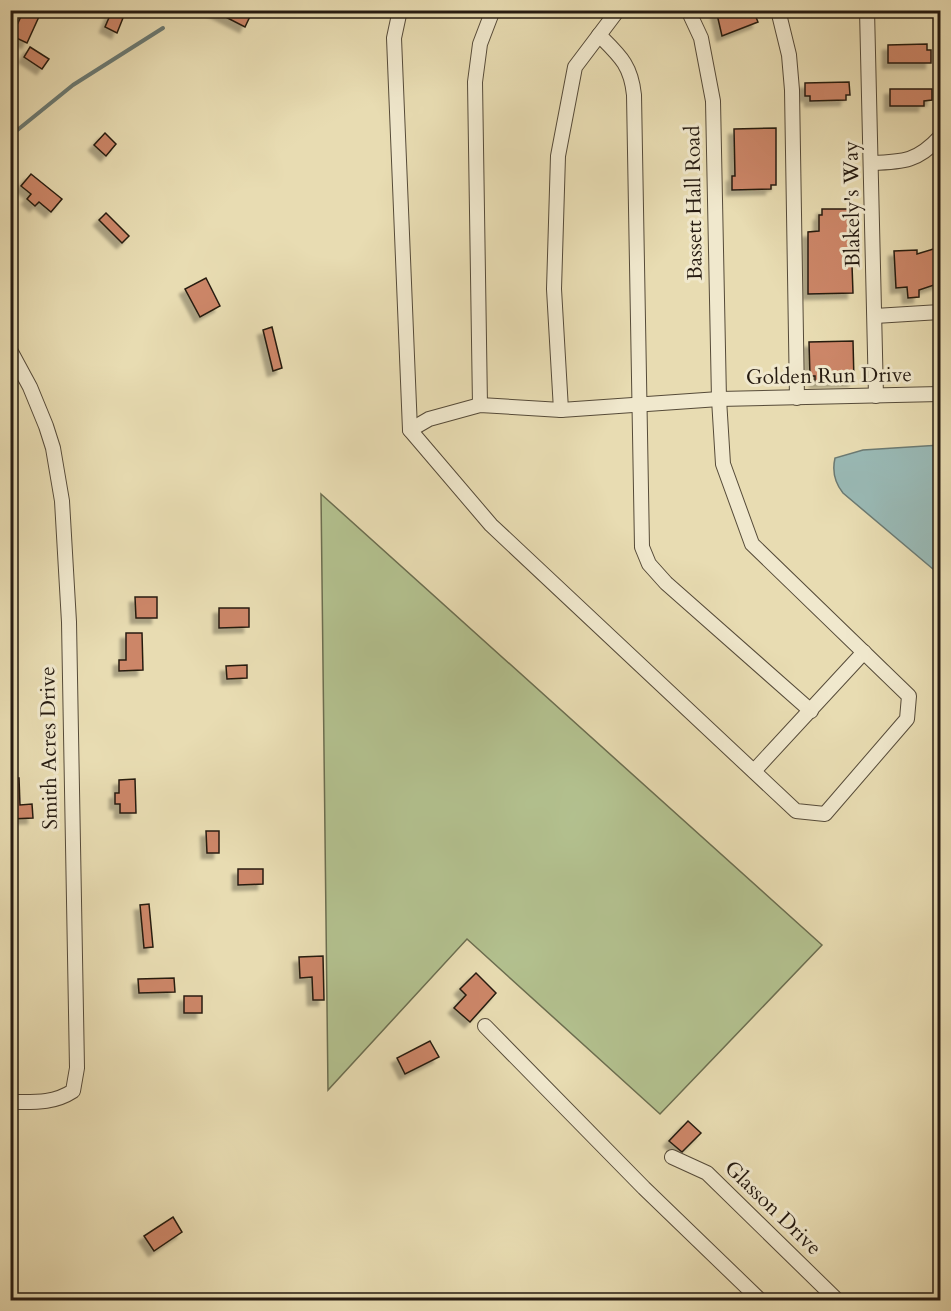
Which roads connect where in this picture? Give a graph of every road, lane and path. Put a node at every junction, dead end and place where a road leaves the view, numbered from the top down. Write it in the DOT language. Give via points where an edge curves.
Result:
graph roads {
  1 [pos="400,10"];
  2 [pos="493,10"];
  3 [pos="618,10"];
  4 [pos="688,10"];
  5 [pos="778,10"];
  6 [pos="867,10"];
  7 [pos="599,35"];
  8 [pos="940,137"];
  9 [pos="872,163"];
  10 [pos="940,312"];
  11 [pos="875,316"];
  12 [pos="10,350"];
  13 [pos="940,394"];
  14 [pos="876,396"];
  15 [pos="797,398"];
  16 [pos="719,399"];
  17 [pos="480,405"];
  18 [pos="639,405"];
  19 [pos="561,410"];
  20 [pos="410,430"];
  21 [pos="864,652"];
  22 [pos="811,711"];
  23 [pos="754,771"];
  24 [pos="485,1026"];
  25 [pos="10,1102"];
  26 [pos="672,1156"];
  27 [pos="760,1300"];
  28 [pos="837,1300"];
  1 -- 20 [label="street" via="394,38"];
  2 -- 17 [label="street" via="480,44 475,82"];
  3 -- 7 [label="street"];
  4 -- 16 [label="street, Bassett Hall Road" via="702,38 713,101"];
  5 -- 15 [label="street" via="792,90"];
  6 -- 9 [label="street, Blakely's Way"];
  7 -- 18 [label="street" via="632,74"];
  7 -- 19 [label="street" via="575,67 558,156 554,289"];
  8 -- 9 [label="street" via="926,153 910,160"];
  9 -- 11 [label="street, Blakely's Way"];
  10 -- 11 [label="street"];
  11 -- 14 [label="street, Blakely's Way"];
  12 -- 25 [label="street, Smith Acres Drive" via="30,387 53,448 62,501 69,622 77,1068 73,1091 64,1097"];
  13 -- 14 [label="street, Golden Run Drive"];
  14 -- 15 [label="street, Golden Run Drive"];
  15 -- 16 [label="street, Golden Run Drive"];
  16 -- 18 [label="street, Golden Run Drive"];
  16 -- 21 [label="street, Bassett Hall Road" via="723,465 752,544"];
  17 -- 19 [label="street, Golden Run Drive"];
  17 -- 20 [label="street, Golden Run Drive" via="429,419"];
  18 -- 19 [label="street, Golden Run Drive"];
  18 -- 22 [label="street" via="642,548 649,564"];
  20 -- 23 [label="street" via="491,525"];
  21 -- 22 [label="street"];
  21 -- 23 [label="street, Bassett Hall Road" via="909,696 907,719 825,814 796,811"];
  22 -- 23 [label="street"];
  24 -- 27 [label="street"];
  26 -- 28 [label="street, Glasson Drive" via="707,1173"];
}
